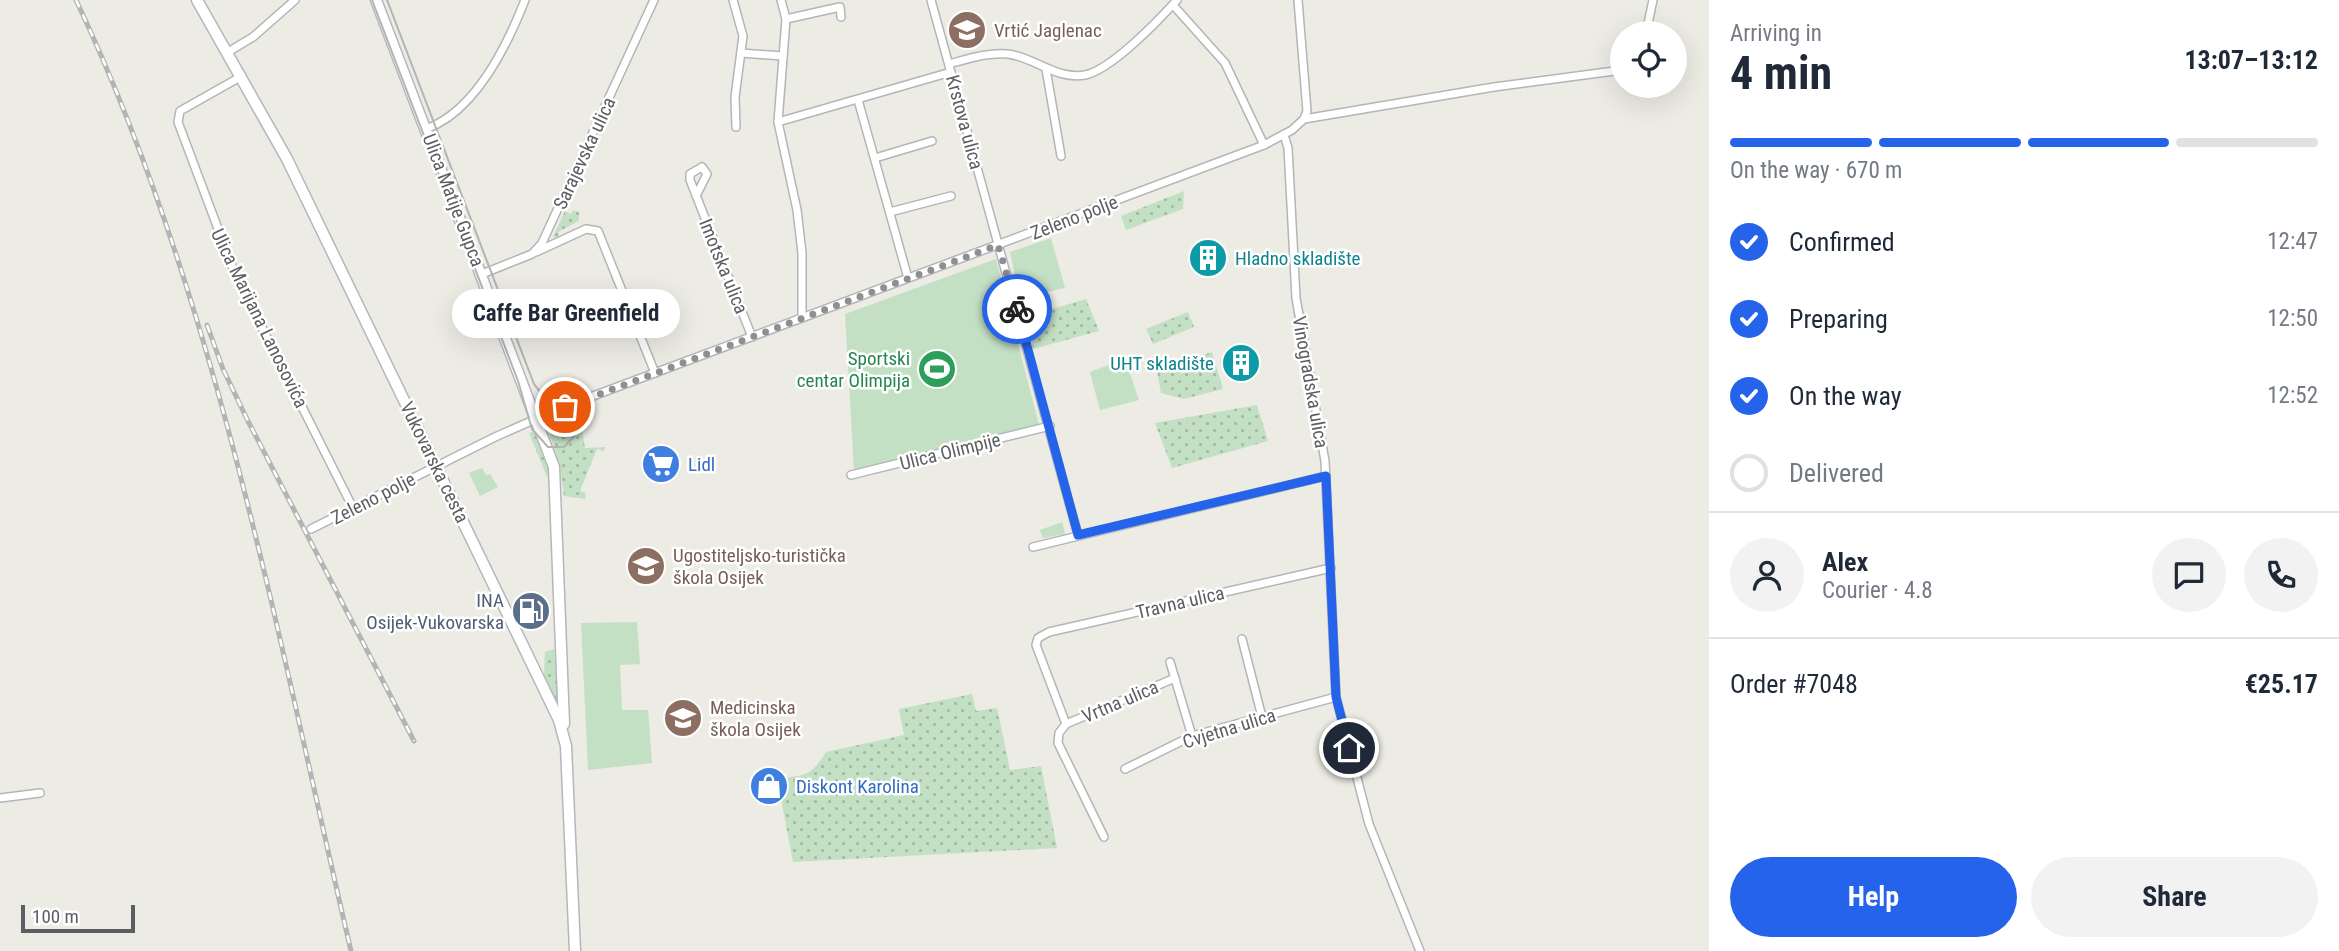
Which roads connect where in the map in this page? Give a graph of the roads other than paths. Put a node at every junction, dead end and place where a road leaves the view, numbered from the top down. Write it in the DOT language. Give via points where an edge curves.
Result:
graph roads {
  1 [pos="197,0"];
  2 [pos="295,0"];
  3 [pos="376,0"];
  4 [pos="525,0"];
  5 [pos="654,0"];
  6 [pos="733,0"];
  7 [pos="781,0"];
  8 [pos="931,0"];
  9 [pos="1298,0"];
  10 [pos="1653,0"];
  11 [pos="1175,2"];
  12 [pos="841,17"];
  13 [pos="786,19"];
  14 [pos="1649,21"];
  15 [pos="228,52"];
  16 [pos="741,53"];
  17 [pos="783,56"];
  18 [pos="950,68"];
  19 [pos="1046,69"];
  20 [pos="1610,72"];
  21 [pos="242,76"];
  22 [pos="858,100"];
  23 [pos="1304,119"];
  24 [pos="778,122"];
  25 [pos="736,127"];
  26 [pos="426,129"];
  27 [pos="1284,135"];
  28 [pos="932,141"];
  29 [pos="1264,145"];
  30 [pos="1061,156"];
  31 [pos="876,158"];
  32 [pos="696,196"];
  33 [pos="951,196"];
  34 [pos="890,212"];
  35 [pos="998,245"];
  36 [pos="532,254"];
  37 [pos="482,274"];
  38 [pos="908,278"];
  39 [pos="802,318"];
  40 [pos="752,337"];
  41 [pos="655,373"];
  42 [pos="537,418"];
  43 [pos="1050,426"];
  44 [pos="437,466"];
  45 [pos="850,475"];
  46 [pos="1326,476"];
  47 [pos="353,508"];
  48 [pos="311,530"];
  49 [pos="1078,535"];
  50 [pos="1032,547"];
  51 [pos="1331,568"];
  52 [pos="1242,639"];
  53 [pos="1036,645"];
  54 [pos="1170,662"];
  55 [pos="1175,678"];
  56 [pos="1336,697"];
  57 [pos="1262,717"];
  58 [pos="1066,724"];
  59 [pos="564,733"];
  60 [pos="1192,736"];
  61 [pos="1125,769"];
  62 [pos="40,793"];
  63 [pos="0,798"];
  64 [pos="1104,837"];
  65 [pos="575,951"];
  66 [pos="1420,951"];
  1 -- 15 [label="main road, Vukovarska cesta"];
  2 -- 15 [label="street"];
  3 -- 26 [label="main road, Ulica Matije Gupca"];
  4 -- 26 [label="street" via="489,73 444,122"];
  5 -- 36 [label="street, Sarajevska ulica" via="546,235"];
  6 -- 16 [label="street" via="743,36"];
  7 -- 13 [label="street"];
  8 -- 18 [label="street, Krstova ulica"];
  9 -- 23 [label="street"];
  10 -- 14 [label="street"];
  11 -- 19 [label="street" via="1109,63 1093,72 1074,75"];
  11 -- 29 [label="street" via="1225,64"];
  12 -- 13 [label="street" via="840,7"];
  13 -- 17 [label="street"];
  15 -- 21 [label="main road, Vukovarska cesta"];
  16 -- 17 [label="street"];
  16 -- 25 [label="street"];
  17 -- 24 [label="street"];
  18 -- 19 [label="street" via="976,57 1008,54"];
  18 -- 22 [label="street"];
  18 -- 35 [label="street, Krstova ulica"];
  19 -- 30 [label="street"];
  20 -- 23 [label="street, Zeleno polje"];
  21 -- 44 [label="main road, Vukovarska cesta"];
  21 -- 47 [label="street, Ulica Marijana Lanosovića" via="180,111 178,122 235,274"];
  22 -- 24 [label="street"];
  22 -- 31 [label="street"];
  23 -- 27 [label="street, Zeleno polje"];
  24 -- 39 [label="street" via="797,210"];
  26 -- 37 [label="main road, Ulica Matije Gupca"];
  27 -- 29 [label="street, Zeleno polje"];
  27 -- 46 [label="street, Vinogradska ulica" via="1296,298"];
  28 -- 31 [label="street"];
  29 -- 35 [label="street, Zeleno polje"];
  31 -- 34 [label="street"];
  32 -- 40 [label="street, Imotska ulica"];
  33 -- 34 [label="street"];
  34 -- 38 [label="street"];
  35 -- 38 [label="street, Zeleno polje"];
  35 -- 43 [label="street"];
  36 -- 37 [label="street"];
  36 -- 41 [label="street" via="586,229 596,229"];
  37 -- 42 [label="main road, Ulica Matije Gupca"];
  38 -- 39 [label="street, Zeleno polje"];
  39 -- 40 [label="street, Zeleno polje"];
  40 -- 41 [label="street, Zeleno polje"];
  41 -- 42 [label="street, Zeleno polje"];
  42 -- 44 [label="street, Zeleno polje"];
  42 -- 59 [label="main road, Ulica Matije Gupca" via="556,480"];
  43 -- 45 [label="street, Ulica Olimpije"];
  43 -- 49 [label="street"];
  44 -- 47 [label="street, Zeleno polje"];
  44 -- 59 [label="main road, Vukovarska cesta"];
  46 -- 49 [label="street"];
  46 -- 51 [label="street, Vinogradska ulica"];
  47 -- 48 [label="street, Zeleno polje"];
  49 -- 50 [label="street"];
  51 -- 53 [label="street, Travna ulica" via="1049,632 1038,638"];
  51 -- 56 [label="street, Vinogradska ulica"];
  52 -- 57 [label="street"];
  53 -- 58 [label="street, Vrtna ulica"];
  54 -- 55 [label="street"];
  55 -- 58 [label="street, Vrtna ulica"];
  55 -- 60 [label="street"];
  56 -- 57 [label="street, Cvjetna ulica"];
  56 -- 66 [label="street, Vinogradska ulica" via="1369,824"];
  57 -- 60 [label="street, Cvjetna ulica"];
  58 -- 64 [label="street, Vrtna ulica" via="1058,743"];
  59 -- 65 [label="main road, Vukovarska cesta"];
  60 -- 61 [label="street, Cvjetna ulica"];
  62 -- 63 [label="street"];
}
